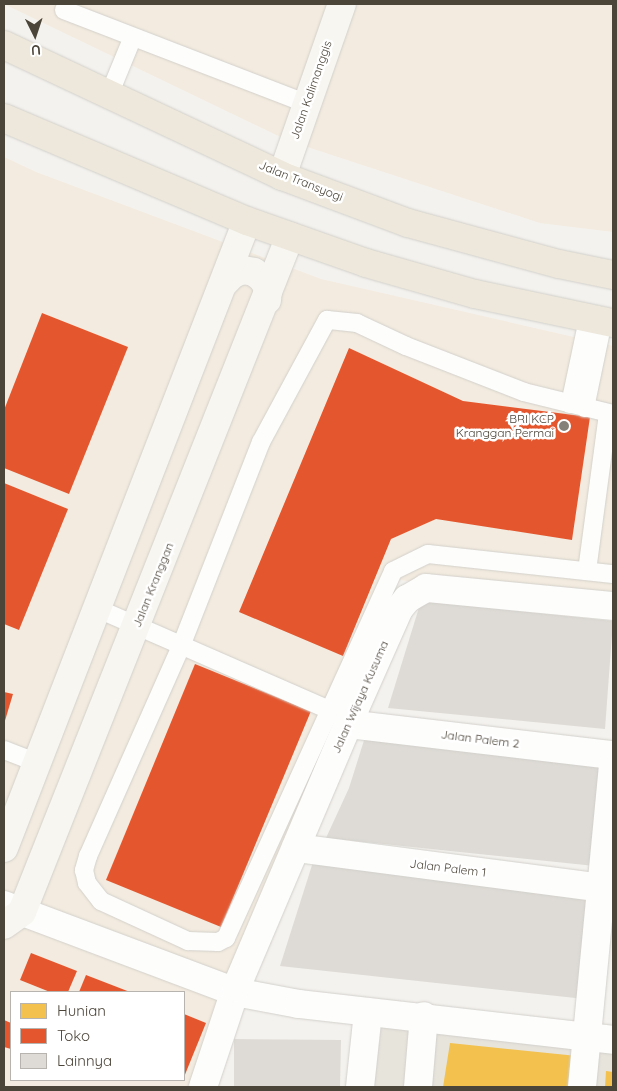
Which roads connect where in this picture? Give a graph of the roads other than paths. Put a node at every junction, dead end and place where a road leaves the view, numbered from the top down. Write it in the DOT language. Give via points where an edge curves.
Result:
graph roads {
  1 [pos="342,4"];
  2 [pos="64,10"];
  3 [pos="132,39"];
  4 [pos="4,46"];
  5 [pos="109,95"];
  6 [pos="305,103"];
  7 [pos="4,118"];
  8 [pos="282,176"];
  9 [pos="247,222"];
  10 [pos="290,236"];
  11 [pos="613,275"];
  12 [pos="225,282"];
  13 [pos="267,300"];
  14 [pos="601,321"];
  15 [pos="577,406"];
  16 [pos="611,414"];
  17 [pos="587,571"];
  18 [pos="613,574"];
  19 [pos="613,606"];
  20 [pos="96,608"];
  21 [pos="138,624"];
  22 [pos="182,644"];
  23 [pos="339,717"];
  24 [pos="4,750"];
  25 [pos="613,755"];
  26 [pos="34,762"];
  27 [pos="613,763"];
  28 [pos="4,848"];
  29 [pos="296,848"];
  30 [pos="607,888"];
  31 [pos="10,914"];
  32 [pos="235,992"];
  33 [pos="368,1012"];
  34 [pos="424,1016"];
  35 [pos="586,1038"];
  36 [pos="613,1040"];
  37 [pos="203,1087"];
  38 [pos="360,1087"];
  39 [pos="418,1087"];
  40 [pos="582,1087"];
  1 -- 6 [label="main road, Jalan Kalimanggis"];
  2 -- 3 [label="lane"];
  3 -- 5 [label="lane"];
  3 -- 6 [label="lane"];
  4 -- 5 [label="highway, Jalan Transyogi"];
  5 -- 8 [label="highway, Jalan Transyogi"];
  6 -- 8 [label="main road, Jalan Kalimanggis"];
  7 -- 9 [label="highway"];
  8 -- 11 [label="highway, Jalan Transyogi" via="408,223 559,264"];
  9 -- 10 [label="highway"];
  9 -- 12 [label="main road"];
  10 -- 13 [label="main road, Jalan Kranggan"];
  10 -- 14 [label="highway" via="366,263 475,294"];
  12 -- 13 [label="main road" via="243,270 254,272 268,289"];
  12 -- 20 [label="main road"];
  13 -- 21 [label="main road, Jalan Kranggan"];
  14 -- 15 [label="lane"];
  15 -- 16 [label="lane"];
  15 -- 22 [label="lane" via="524,392 347,320 327,320 304,357 261,442"];
  16 -- 17 [label="lane"];
  17 -- 18 [label="lane"];
  17 -- 23 [label="lane" via="428,554 405,563 393,571"];
  19 -- 23 [label="street, Jalan Wijaya Kusuma" via="430,588 416,591 399,609"];
  20 -- 21 [label="lane"];
  20 -- 26 [label="main road"];
  21 -- 22 [label="lane"];
  21 -- 31 [label="main road, Jalan Kranggan"];
  22 -- 23 [label="lane"];
  22 -- 23 [label="lane" via="84,870 87,883 101,901 188,941 218,942 226,938"];
  23 -- 25 [label="street, Jalan Palem 2"];
  23 -- 29 [label="street, Jalan Wijaya Kusuma"];
  24 -- 26 [label="lane"];
  26 -- 28 [label="main road"];
  27 -- 30 [label="street"];
  29 -- 30 [label="street, Jalan Palem 1"];
  29 -- 32 [label="street, Jalan Wijaya Kusuma"];
  30 -- 35 [label="street"];
  31 -- 32 [label="street"];
  32 -- 33 [label="street"];
  32 -- 37 [label="street, Jalan Wijaya Kusuma"];
  33 -- 34 [label="street"];
  33 -- 38 [label="street"];
  34 -- 35 [label="street"];
  34 -- 39 [label="street"];
  35 -- 36 [label="street"];
  35 -- 40 [label="street"];
}
